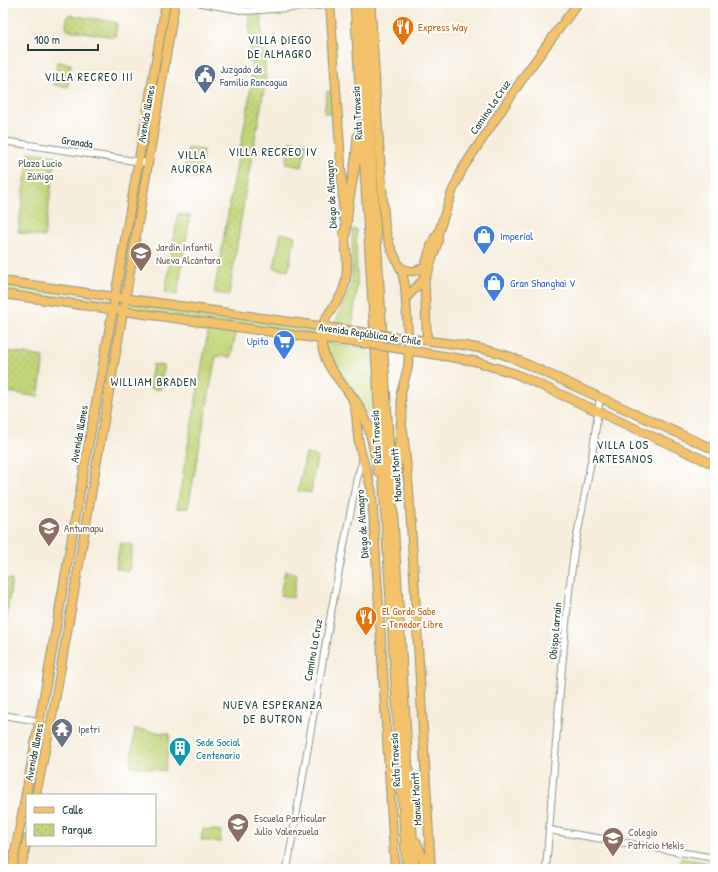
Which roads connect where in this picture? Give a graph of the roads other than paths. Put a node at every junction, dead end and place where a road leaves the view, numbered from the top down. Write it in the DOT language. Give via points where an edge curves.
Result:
graph roads {
  1 [pos="166,3"];
  2 [pos="176,3"];
  3 [pos="201,3"];
  4 [pos="355,3"];
  5 [pos="362,3"];
  6 [pos="370,3"];
  7 [pos="578,3"];
  8 [pos="330,4"];
  9 [pos="360,80"];
  10 [pos="375,85"];
  11 [pos="368,93"];
  12 [pos="3,141"];
  13 [pos="139,161"];
  14 [pos="148,163"];
  15 [pos="438,234"];
  16 [pos="345,237"];
  17 [pos="425,266"];
  18 [pos="400,267"];
  19 [pos="425,278"];
  20 [pos="3,281"];
  21 [pos="26,284"];
  22 [pos="3,294"];
  23 [pos="24,297"];
  24 [pos="116,297"];
  25 [pos="125,298"];
  26 [pos="406,298"];
  27 [pos="153,303"];
  28 [pos="113,310"];
  29 [pos="123,311"];
  30 [pos="151,315"];
  31 [pos="322,327"];
  32 [pos="321,339"];
  33 [pos="408,339"];
  34 [pos="427,340"];
  35 [pos="409,350"];
  36 [pos="540,369"];
  37 [pos="530,380"];
  38 [pos="348,391"];
  39 [pos="600,397"];
  40 [pos="402,410"];
  41 [pos="597,411"];
  42 [pos="715,450"];
  43 [pos="363,460"];
  44 [pos="715,465"];
  45 [pos="390,524"];
  46 [pos="48,674"];
  47 [pos="59,677"];
  48 [pos="44,694"];
  49 [pos="54,707"];
  50 [pos="3,716"];
  51 [pos="39,721"];
  52 [pos="48,735"];
  53 [pos="34,751"];
  54 [pos="45,752"];
  55 [pos="36,794"];
  56 [pos="411,825"];
  57 [pos="549,830"];
  58 [pos="26,844"];
  59 [pos="715,858"];
  60 [pos="12,869"];
  61 [pos="21,869"];
  62 [pos="287,869"];
  63 [pos="394,869"];
  64 [pos="407,869"];
  65 [pos="414,869"];
  66 [pos="427,869"];
  67 [pos="431,869"];
  68 [pos="546,869"];
  1 -- 13 [label="main road, Avenida Illanes"];
  2 -- 14 [label="main road, Avenida Illanes"];
  3 -- 8 [label="street" via="247,11"];
  4 -- 9 [label="highway, Ruta Travesía"];
  5 -- 11 [label="highway, Ruta Travesía"];
  6 -- 10 [label="highway"];
  7 -- 15 [label="main road, Camino La Cruz" via="527,72 463,168"];
  8 -- 16 [label="main road, Diego de Almagro"];
  9 -- 16 [label="highway" via="358,146"];
  9 -- 45 [label="highway, Ruta Travesía"];
  10 -- 11 [label="highway"];
  10 -- 18 [label="main road, Manuel Montt" via="385,229"];
  11 -- 45 [label="highway, Ruta Travesía"];
  12 -- 13 [label="street, Granada"];
  13 -- 14 [label="street, Granada"];
  13 -- 24 [label="main road, Avenida Illanes"];
  14 -- 25 [label="main road, Avenida Illanes"];
  15 -- 17 [label="main road, Camino La Cruz" via="432,243"];
  15 -- 19 [label="main road, Camino La Cruz"];
  16 -- 31 [label="main road, Diego de Almagro" via="345,284 342,294"];
  17 -- 18 [label="main road" via="411,272"];
  17 -- 19 [label="main road, Camino La Cruz"];
  18 -- 26 [label="main road, Manuel Montt"];
  19 -- 26 [label="main road"];
  19 -- 34 [label="main road, Camino La Cruz"];
  20 -- 21 [label="main road, Avenida República de Chile"];
  21 -- 23 [label="main road"];
  21 -- 24 [label="main road, Avenida República de Chile"];
  22 -- 23 [label="main road, Avenida República de Chile"];
  23 -- 28 [label="main road, Avenida República de Chile"];
  24 -- 25 [label="main road, Avenida República de Chile"];
  24 -- 28 [label="main road, Avenida Illanes"];
  25 -- 27 [label="main road, Avenida República de Chile"];
  25 -- 29 [label="main road, Avenida Illanes"];
  26 -- 33 [label="main road, Manuel Montt"];
  27 -- 30 [label="main road"];
  27 -- 31 [label="main road, Avenida República de Chile"];
  28 -- 29 [label="main road, Avenida República de Chile"];
  28 -- 46 [label="main road, Avenida Illanes"];
  29 -- 30 [label="main road, Avenida República de Chile"];
  29 -- 47 [label="main road, Avenida Illanes"];
  30 -- 32 [label="main road, Avenida República de Chile"];
  31 -- 32 [label="main road, Diego de Almagro"];
  31 -- 33 [label="main road, Avenida República de Chile, bridge"];
  32 -- 35 [label="main road, Avenida República de Chile, bridge"];
  32 -- 38 [label="main road, Diego de Almagro" via="327,363"];
  33 -- 34 [label="main road, Avenida República de Chile"];
  33 -- 35 [label="main road, Manuel Montt"];
  34 -- 36 [label="main road, Avenida República de Chile" via="492,351"];
  35 -- 37 [label="main road, Avenida República de Chile" via="474,361"];
  35 -- 40 [label="main road, Manuel Montt" via="408,367 401,393"];
  36 -- 37 [label="main road" via="538,377"];
  36 -- 39 [label="main road, Avenida República de Chile"];
  37 -- 41 [label="main road, Avenida República de Chile"];
  38 -- 43 [label="main road, Diego de Almagro" via="355,408"];
  38 -- 45 [label="highway" via="366,418 371,432"];
  39 -- 41 [label="street, Obispo Larraín"];
  39 -- 42 [label="main road, Avenida República de Chile"];
  40 -- 45 [label="highway"];
  40 -- 67 [label="main road, Manuel Montt"];
  41 -- 44 [label="main road, Avenida República de Chile"];
  41 -- 57 [label="street, Obispo Larraín" via="592,456 569,590"];
  43 -- 62 [label="street, Camino La Cruz" via="357,478 332,606"];
  43 -- 63 [label="main road, Diego de Almagro" via="373,500"];
  45 -- 56 [label="highway, Ruta Travesía"];
  45 -- 64 [label="highway, Ruta Travesía"];
  46 -- 47 [label="main road"];
  46 -- 48 [label="main road, Avenida Illanes"];
  47 -- 49 [label="main road, Avenida Illanes"];
  48 -- 49 [label="main road" via="49,705"];
  48 -- 51 [label="main road, Avenida Illanes"];
  49 -- 52 [label="main road, Avenida Illanes"];
  50 -- 51 [label="street"];
  51 -- 52 [label="main road" via="44,724"];
  51 -- 53 [label="main road, Avenida Illanes"];
  52 -- 54 [label="main road, Avenida Illanes"];
  53 -- 54 [label="main road" via="40,754"];
  53 -- 60 [label="main road, Avenida Illanes"];
  54 -- 55 [label="main road, Avenida Illanes"];
  56 -- 65 [label="highway, Ruta Travesía"];
  56 -- 66 [label="highway" via="415,842"];
  57 -- 59 [label="street"];
  57 -- 68 [label="street, Obispo Larraín"];
  58 -- 61 [label="main road"];
}
